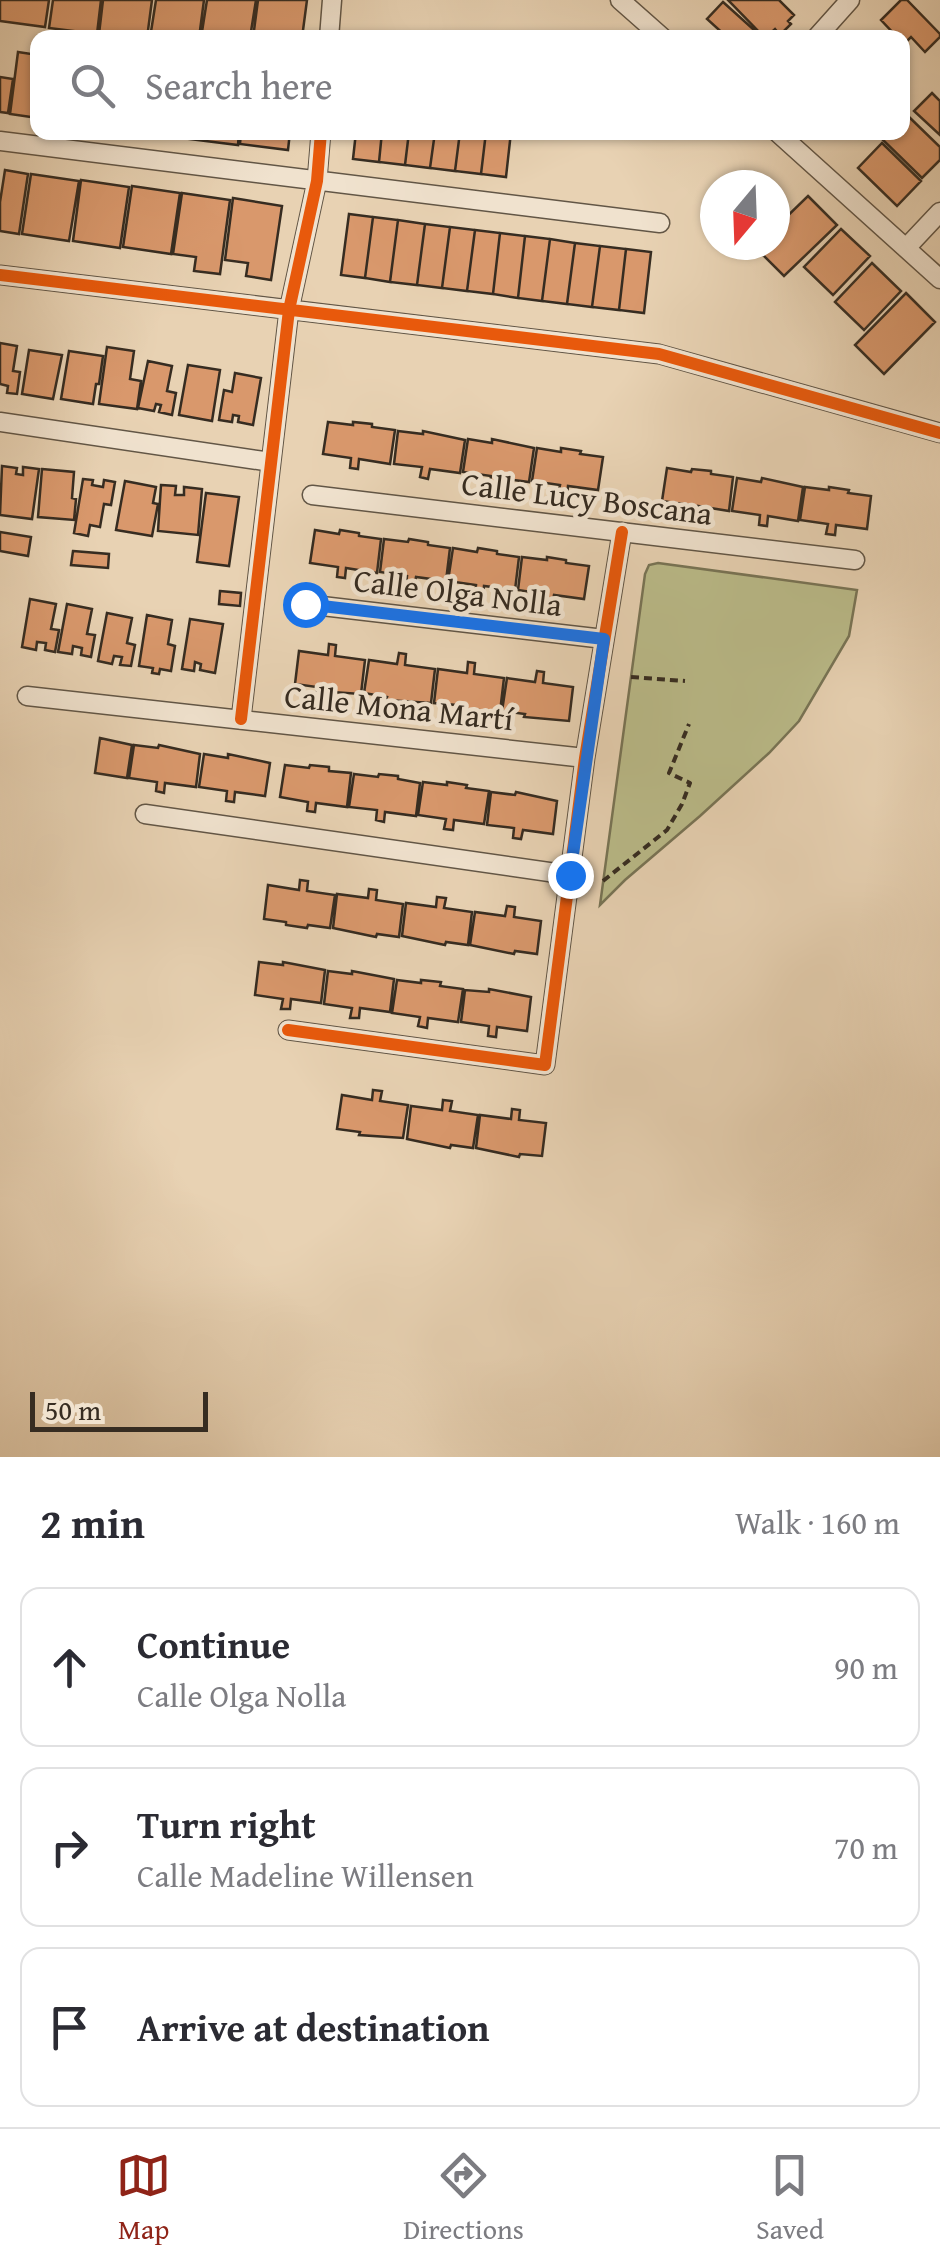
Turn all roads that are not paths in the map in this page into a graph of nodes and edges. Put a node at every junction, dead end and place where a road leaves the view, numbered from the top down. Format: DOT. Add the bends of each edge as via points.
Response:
graph roads {
  1 [pos="332,0"];
  2 [pos="620,0"];
  3 [pos="850,0"];
  4 [pos="330,30"];
  5 [pos="654,30"];
  6 [pos="823,30"];
  7 [pos="320,140"];
  8 [pos="786,140"];
  9 [pos="0,141"];
  10 [pos="317,180"];
  11 [pos="940,212"];
  12 [pos="660,223"];
  13 [pos="907,247"];
  14 [pos="0,276"];
  15 [pos="940,279"];
  16 [pos="289,310"];
  17 [pos="0,422"];
  18 [pos="940,433"];
  19 [pos="271,462"];
  20 [pos="312,495"];
  21 [pos="622,532"];
  22 [pos="855,560"];
  23 [pos="305,604"];
  24 [pos="604,639"];
  25 [pos="27,696"];
  26 [pos="241,720"];
  27 [pos="585,758"];
  28 [pos="145,814"];
  29 [pos="570,875"];
  30 [pos="288,1030"];
  1 -- 4 [label="street"];
  2 -- 5 [label="street"];
  3 -- 6 [label="street"];
  7 -- 10 [label="street"];
  8 -- 13 [label="street"];
  9 -- 10 [label="street"];
  10 -- 12 [label="street"];
  10 -- 16 [label="street"];
  11 -- 13 [label="street"];
  13 -- 15 [label="street"];
  14 -- 16 [label="street"];
  16 -- 18 [label="street" via="660,354"];
  16 -- 19 [label="street"];
  17 -- 19 [label="street"];
  19 -- 26 [label="street"];
  20 -- 21 [label="street, Calle Lucy Boscana"];
  21 -- 22 [label="street, Calle Lucy Boscana"];
  21 -- 24 [label="street"];
  23 -- 24 [label="street, Calle Olga Nolla"];
  24 -- 27 [label="street"];
  25 -- 26 [label="street, Calle Mona Martí"];
  26 -- 27 [label="street, Calle Mona Martí"];
  27 -- 29 [label="street"];
  28 -- 29 [label="street"];
  29 -- 30 [label="street" via="545,1065"];
}
